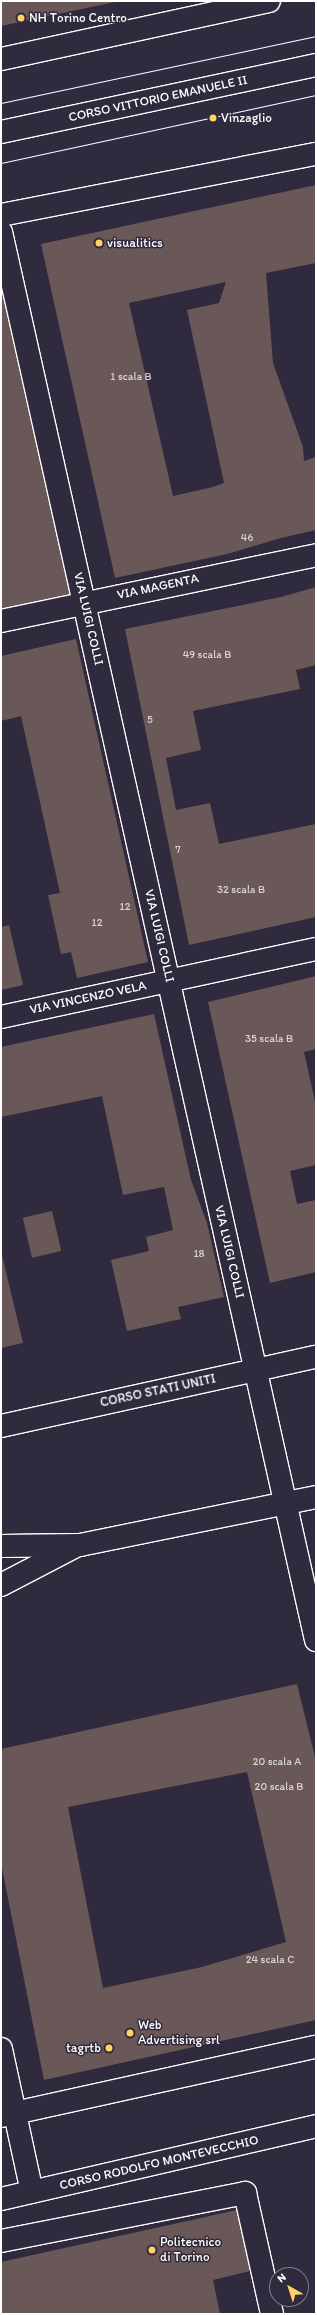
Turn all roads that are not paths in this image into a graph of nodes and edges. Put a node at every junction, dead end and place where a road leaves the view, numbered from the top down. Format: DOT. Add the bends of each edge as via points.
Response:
graph roads {
  1 [pos="269,1"];
  2 [pos="1,59"];
  3 [pos="316,65"];
  4 [pos="1,132"];
  5 [pos="316,154"];
  6 [pos="1,215"];
  7 [pos="1,232"];
  8 [pos="316,554"];
  9 [pos="84,603"];
  10 [pos="1,621"];
  11 [pos="316,949"];
  12 [pos="169,981"];
  13 [pos="1,1017"];
  14 [pos="316,1356"];
  15 [pos="256,1369"];
  16 [pos="1,1426"];
  17 [pos="316,1497"];
  18 [pos="286,1504"];
  19 [pos="80,1545"];
  20 [pos="1,1546"];
  21 [pos="1,1585"];
  22 [pos="316,1640"];
  23 [pos="316,2047"];
  24 [pos="1,2049"];
  25 [pos="8,2114"];
  26 [pos="316,2126"];
  27 [pos="32,2192"];
  28 [pos="1,2199"];
  29 [pos="1,2241"];
  30 [pos="272,2314"];
  1 -- 2 [label="street"];
  3 -- 4 [label="street, CORSO VITTORIO EMANUELE II"];
  5 -- 6 [label="street"];
  7 -- 9 [label="street, VIA LUIGI COLLI"];
  8 -- 9 [label="street, VIA MAGENTA"];
  9 -- 10 [label="street, VIA MAGENTA"];
  9 -- 12 [label="street, VIA LUIGI COLLI"];
  11 -- 12 [label="street, VIA VINCENZO VELA"];
  12 -- 13 [label="street, VIA VINCENZO VELA"];
  12 -- 15 [label="street, VIA LUIGI COLLI"];
  14 -- 15 [label="street, CORSO STATI UNITI"];
  15 -- 16 [label="street, CORSO STATI UNITI"];
  15 -- 18 [label="street, VIA LUIGI COLLI"];
  17 -- 18 [label="street"];
  18 -- 19 [label="street"];
  18 -- 22 [label="street, VIA LUIGI COLLI"];
  19 -- 20 [label="street"];
  19 -- 21 [label="street"];
  23 -- 25 [label="street"];
  24 -- 25 [label="street"];
  25 -- 27 [label="street"];
  26 -- 27 [label="street, CORSO RODOLFO MONTEVECCHIO"];
  27 -- 28 [label="street, CORSO RODOLFO MONTEVECCHIO"];
  29 -- 30 [label="street" via="245,2193"];
}
